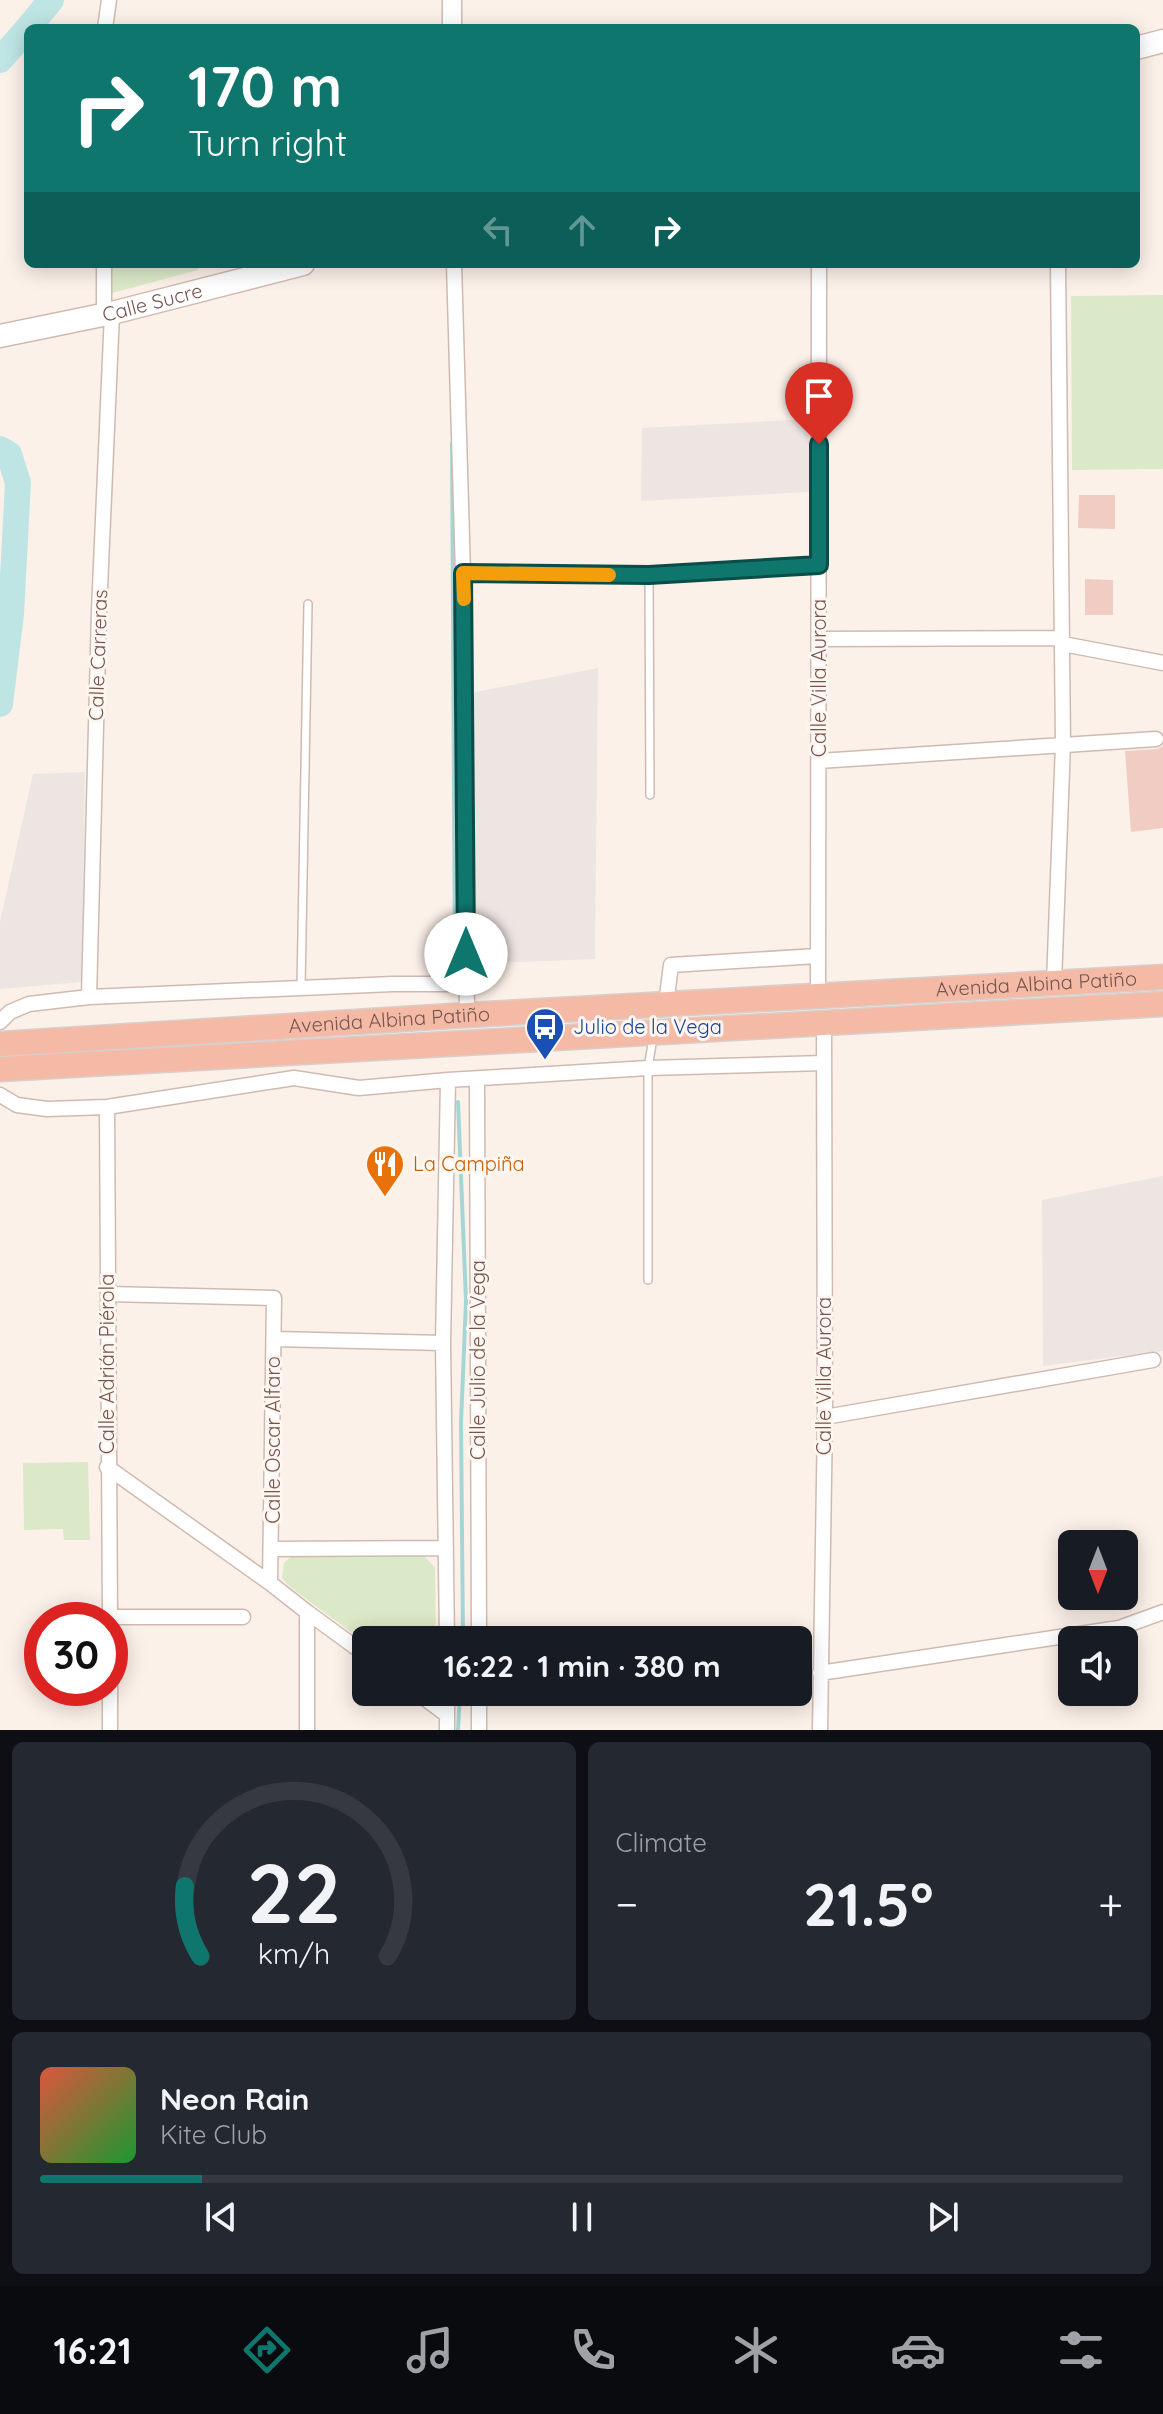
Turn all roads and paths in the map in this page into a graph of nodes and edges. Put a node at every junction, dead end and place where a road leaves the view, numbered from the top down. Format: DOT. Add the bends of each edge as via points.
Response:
graph roads {
  1 [pos="109,0"];
  2 [pos="452,0"];
  3 [pos="106,24"];
  4 [pos="452,24"];
  5 [pos="1163,41"];
  6 [pos="1140,47"];
  7 [pos="104,268"];
  8 [pos="287,268"];
  9 [pos="454,268"];
  10 [pos="819,268"];
  11 [pos="1058,268"];
  12 [pos="108,314"];
  13 [pos="0,336"];
  14 [pos="819,565"];
  15 [pos="463,573"];
  16 [pos="649,575"];
  17 [pos="308,604"];
  18 [pos="819,639"];
  19 [pos="1062,641"];
  20 [pos="1163,663"];
  21 [pos="1156,739"];
  22 [pos="1063,744"];
  23 [pos="819,761"];
  24 [pos="650,795"];
  25 [pos="817,956"];
  26 [pos="1163,977"];
  27 [pos="1054,983"];
  28 [pos="466,984"];
  29 [pos="301,988"];
  30 [pos="818,996"];
  31 [pos="89,997"];
  32 [pos="666,1004"];
  33 [pos="1163,1004"];
  34 [pos="467,1015"];
  35 [pos="0,1022"];
  36 [pos="824,1022"];
  37 [pos="654,1032"];
  38 [pos="0,1044"];
  39 [pos="824,1063"];
  40 [pos="648,1068"];
  41 [pos="0,1069"];
  42 [pos="477,1079"];
  43 [pos="448,1080"];
  44 [pos="0,1095"];
  45 [pos="107,1107"];
  46 [pos="648,1280"];
  47 [pos="108,1294"];
  48 [pos="274,1339"];
  49 [pos="443,1343"];
  50 [pos="1153,1360"];
  51 [pos="825,1417"];
  52 [pos="107,1467"];
  53 [pos="446,1548"];
  54 [pos="272,1549"];
  55 [pos="270,1583"];
  56 [pos="110,1602"];
  57 [pos="307,1612"];
  58 [pos="1163,1612"];
  59 [pos="243,1617"];
  60 [pos="128,1619"];
  61 [pos="447,1626"];
  62 [pos="479,1626"];
  63 [pos="352,1645"];
  64 [pos="820,1673"];
  65 [pos="110,1706"];
  66 [pos="430,1706"];
  67 [pos="479,1706"];
  68 [pos="447,1723"];
  69 [pos="110,1730"];
  70 [pos="307,1730"];
  71 [pos="479,1730"];
  72 [pos="820,1730"];
  1 -- 3 [label="street"];
  2 -- 4 [label="street"];
  5 -- 6 [label="main road"];
  7 -- 12 [label="street, Calle Carreras"];
  8 -- 12 [label="main road, Calle Sucre"];
  9 -- 15 [label="street"];
  10 -- 14 [label="street, Calle Villa Aurora"];
  11 -- 19 [label="street"];
  12 -- 13 [label="main road, Calle Sucre"];
  12 -- 31 [label="street, Calle Carreras"];
  14 -- 16 [label="street"];
  14 -- 18 [label="street, Calle Villa Aurora"];
  15 -- 16 [label="lane"];
  15 -- 28 [label="street"];
  16 -- 24 [label="lane"];
  17 -- 29 [label="lane"];
  18 -- 19 [label="street"];
  18 -- 23 [label="street, Calle Villa Aurora"];
  19 -- 20 [label="street"];
  19 -- 22 [label="street"];
  21 -- 22 [label="street"];
  22 -- 23 [label="street"];
  22 -- 27 [label="street"];
  23 -- 25 [label="street, Calle Villa Aurora"];
  25 -- 30 [label="street, Calle Villa Aurora"];
  25 -- 32 [label="street" via="671,965"];
  26 -- 27 [label="highway, Avenida Albina Patiño"];
  27 -- 30 [label="highway, Avenida Albina Patiño"];
  28 -- 29 [label="street"];
  28 -- 34 [label="street"];
  29 -- 31 [label="street"];
  30 -- 32 [label="highway, Avenida Albina Patiño"];
  31 -- 35 [label="street" via="29,1004"];
  32 -- 34 [label="highway, Avenida Albina Patiño"];
  33 -- 36 [label="highway, Avenida Albina Patiño"];
  34 -- 38 [label="highway, Avenida Albina Patiño"];
  36 -- 37 [label="highway, Avenida Albina Patiño"];
  36 -- 39 [label="street, Calle Villa Aurora"];
  37 -- 40 [label="lane"];
  37 -- 41 [label="highway, Avenida Albina Patiño"];
  39 -- 40 [label="street"];
  39 -- 51 [label="street, Calle Villa Aurora"];
  40 -- 42 [label="street"];
  40 -- 46 [label="lane"];
  42 -- 43 [label="street"];
  42 -- 62 [label="street, Calle Julio de la Vega"];
  43 -- 45 [label="street" via="359,1088 294,1078"];
  43 -- 49 [label="street, Calle Julio de la Vega"];
  44 -- 45 [label="street" via="17,1105 47,1109"];
  45 -- 47 [label="street, Calle Adrián Piérola"];
  47 -- 48 [label="street, Calle Oscar Alfaro" via="274,1298"];
  47 -- 52 [label="street, Calle Adrián Piérola"];
  48 -- 49 [label="street"];
  48 -- 54 [label="street, Calle Oscar Alfaro"];
  49 -- 53 [label="street, Calle Julio de la Vega"];
  50 -- 51 [label="street"];
  51 -- 64 [label="street, Calle Villa Aurora"];
  52 -- 55 [label="street"];
  52 -- 56 [label="street, Calle Adrián Piérola"];
  53 -- 54 [label="street"];
  53 -- 61 [label="street, Calle Julio de la Vega"];
  54 -- 55 [label="street, Calle Oscar Alfaro"];
  55 -- 57 [label="street"];
  57 -- 63 [label="street"];
  57 -- 70 [label="street"];
  58 -- 64 [label="street" via="1119,1628"];
  59 -- 60 [label="street"];
  64 -- 72 [label="street, Calle Villa Aurora"];
  65 -- 69 [label="street"];
  66 -- 68 [label="street"];
  67 -- 71 [label="street"];
}
